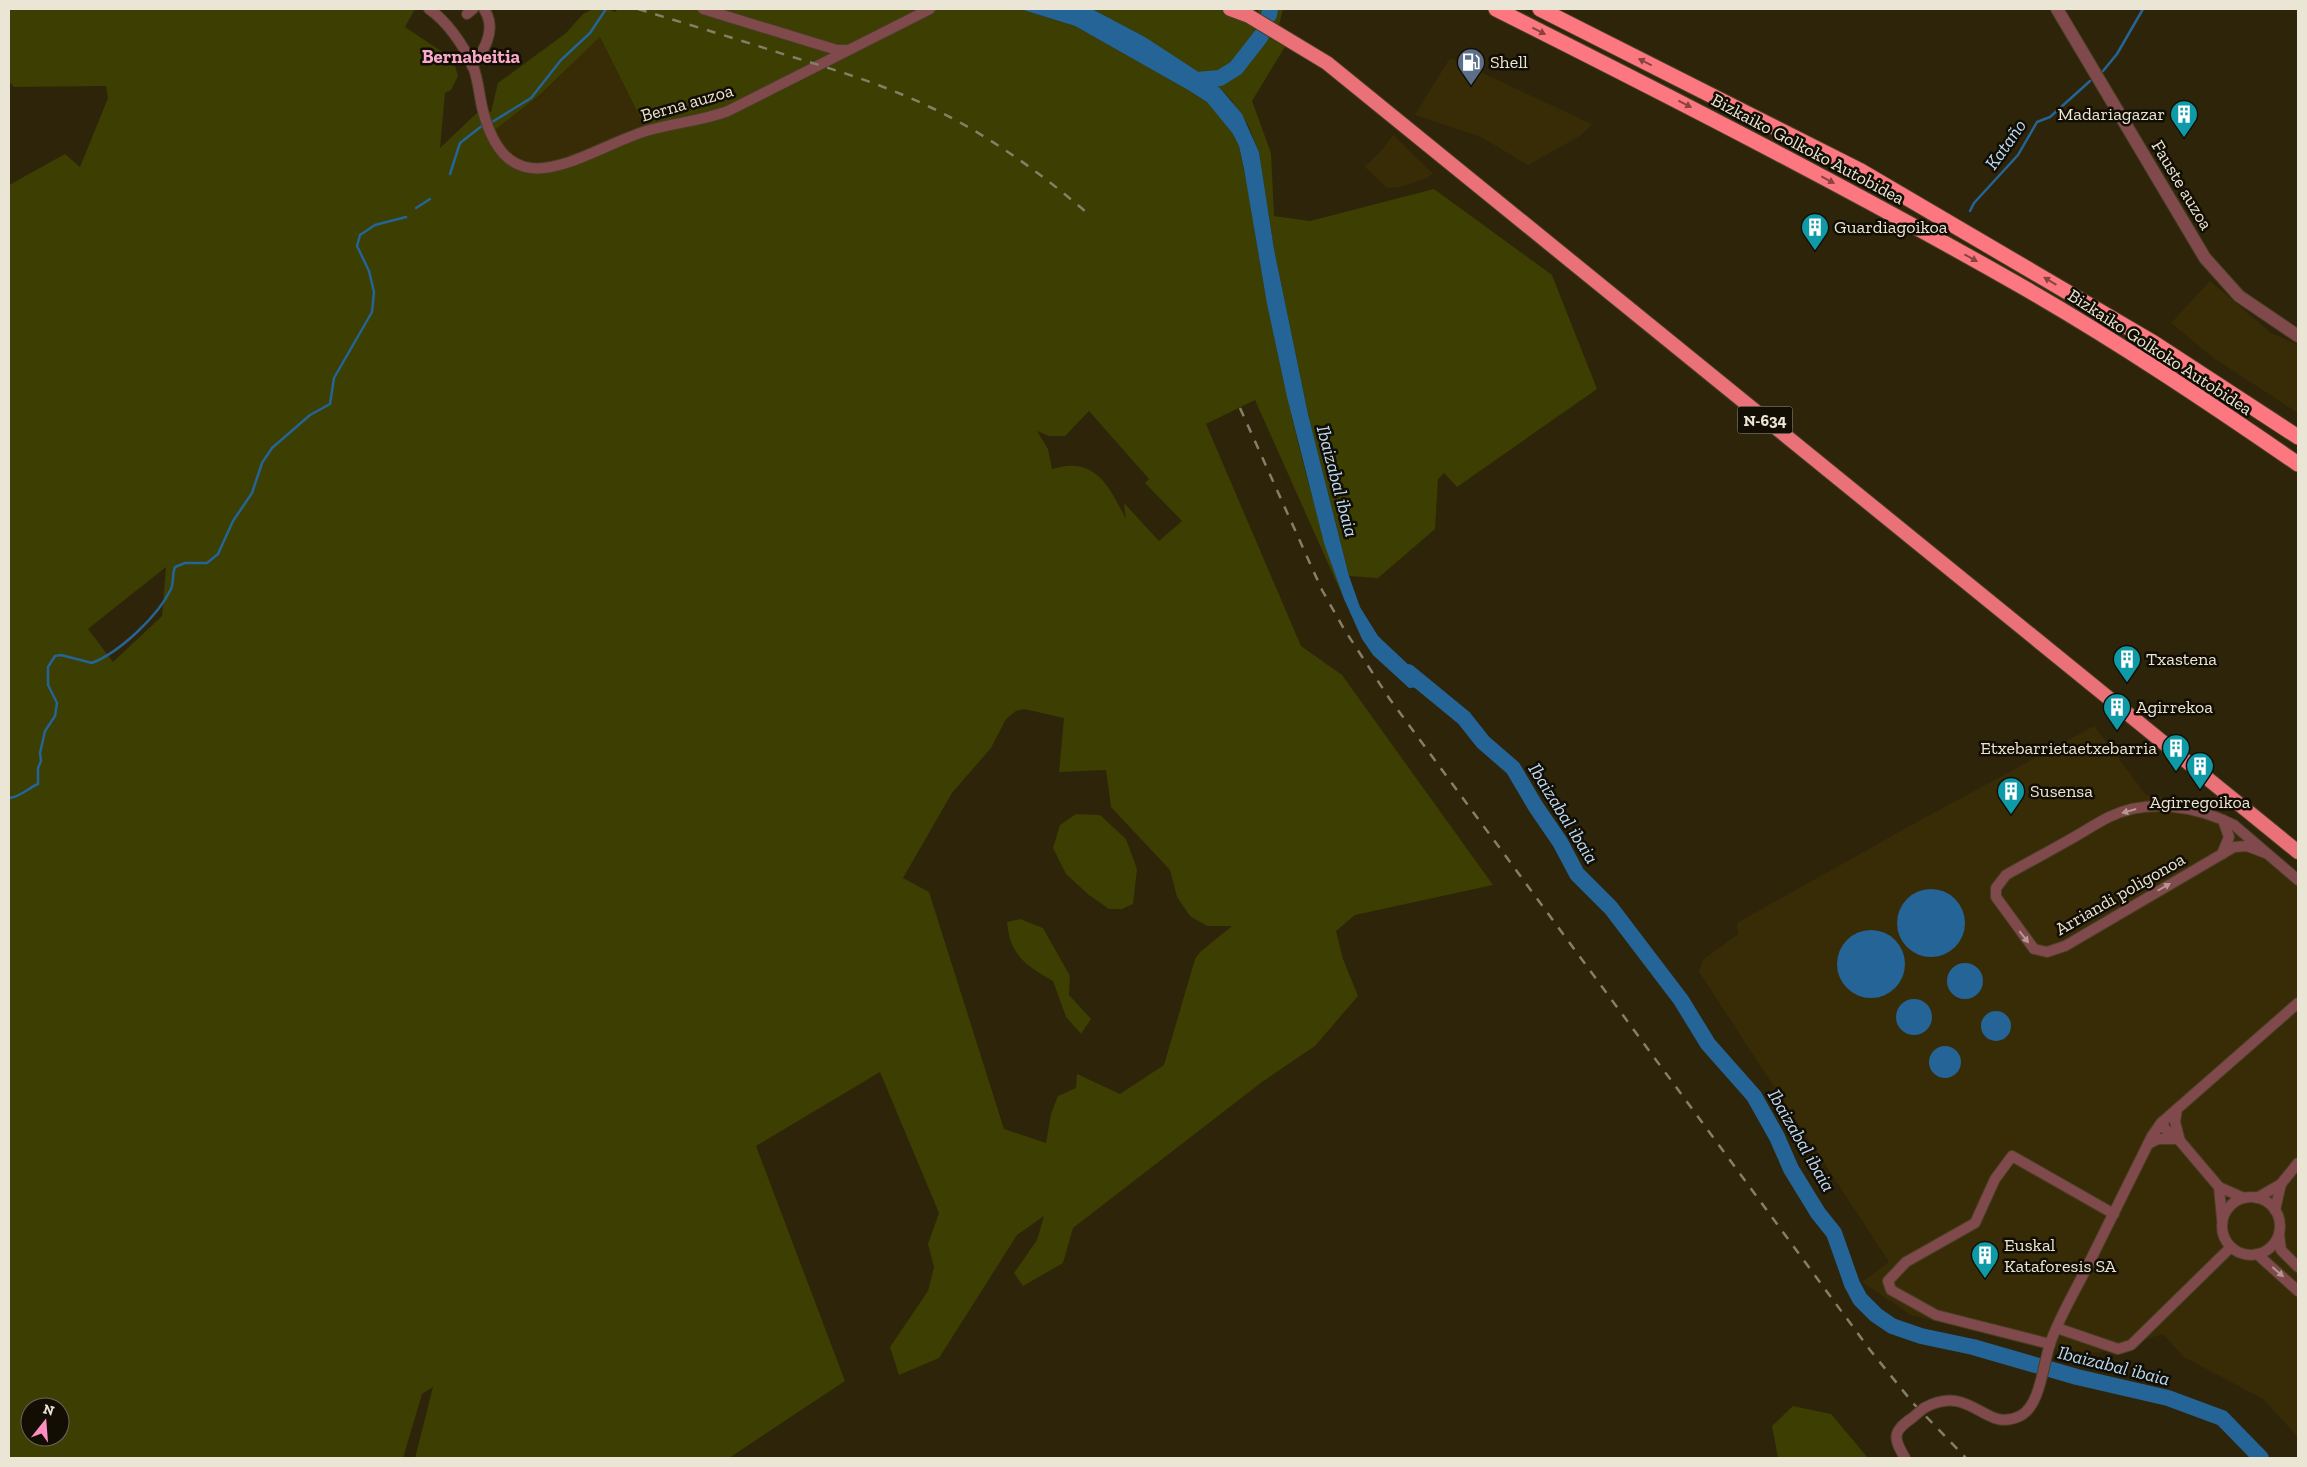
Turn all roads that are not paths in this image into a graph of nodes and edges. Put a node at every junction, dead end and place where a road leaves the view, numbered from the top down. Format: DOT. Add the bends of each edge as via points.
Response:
graph roads {
  1 [pos="429,9"];
  2 [pos="484,9"];
  3 [pos="703,9"];
  4 [pos="930,9"];
  5 [pos="1230,9"];
  6 [pos="1496,9"];
  7 [pos="1540,9"];
  8 [pos="2057,9"];
  9 [pos="1245,12"];
  10 [pos="852,48"];
  11 [pos="472,66"];
  12 [pos="2298,336"];
  13 [pos="2298,437"];
  14 [pos="2298,464"];
  15 [pos="2223,820"];
  16 [pos="2222,854"];
  17 [pos="2268,854"];
  18 [pos="2298,854"];
  19 [pos="2298,880"];
  20 [pos="2298,1003"];
  21 [pos="2177,1109"];
  22 [pos="2162,1122"];
  23 [pos="2178,1138"];
  24 [pos="2148,1144"];
  25 [pos="2298,1159"];
  26 [pos="2298,1163"];
  27 [pos="2298,1167"];
  28 [pos="2298,1174"];
  29 [pos="2284,1180"];
  30 [pos="2218,1188"];
  31 [pos="2244,1198"];
  32 [pos="2257,1198"];
  33 [pos="2275,1210"];
  34 [pos="2114,1214"];
  35 [pos="2222,1220"];
  36 [pos="2279,1234"];
  37 [pos="2231,1247"];
  38 [pos="2257,1254"];
  39 [pos="2298,1267"];
  40 [pos="2298,1291"];
  41 [pos="2057,1328"];
  42 [pos="2049,1349"];
  43 [pos="1906,1458"];
  1 -- 11 [label="street" via="450,30"];
  2 -- 11 [label="street" via="490,16 488,42"];
  3 -- 10 [label="street" via="836,50"];
  4 -- 10 [label="street, Berna auzoa"];
  5 -- 9 [label="highway, N-634"];
  6 -- 14 [label="highway, Bizkaiko Golkoko Autobidea, one-way" via="1766,146 2022,287 2200,398"];
  13 -- 7 [label="highway, Bizkaiko Golkoko Autobidea, one-way" via="2145,338 1861,171"];
  8 -- 12 [label="street, Fauste auzoa" via="2205,258 2239,296"];
  9 -- 18 [label="highway, N-634" via="1327,63"];
  10 -- 11 [label="street, Berna auzoa" via="728,111 648,131 544,170 515,163 501,152 482,108"];
  15 -- 16 [label="street" via="2229,837"];
  15 -- 16 [label="street, Arriandi poligonoa, one-way" via="2169,806 2146,807 2110,817 2006,875 1996,888 1996,897 2034,948 2046,952 2065,946"];
  15 -- 17 [label="street, Arriandi poligonoa" via="2234,825"];
  16 -- 17 [label="street, Arriandi poligonoa" via="2234,847 2247,846"];
  17 -- 19 [label="street, Arriandi poligonoa"];
  20 -- 21 [label="street"];
  21 -- 22 [label="street"];
  21 -- 23 [label="street"];
  22 -- 23 [label="street" via="2169,1125"];
  22 -- 24 [label="street"];
  23 -- 24 [label="street" via="2158,1139"];
  23 -- 30 [label="street"];
  24 -- 34 [label="street"];
  25 -- 29 [label="street"];
  26 -- 29 [label="street"];
  27 -- 29 [label="street"];
  28 -- 29 [label="street"];
  29 -- 32 [label="street"];
  29 -- 33 [label="street"];
  30 -- 31 [label="street"];
  30 -- 35 [label="street"];
  31 -- 32 [label="street"];
  31 -- 35 [label="street" via="2230,1206"];
  32 -- 33 [label="street"];
  33 -- 36 [label="street"];
  34 -- 41 [label="street"];
  34 -- 42 [label="street" via="2012,1156 1995,1179 1975,1222 1906,1262 1888,1281 1891,1290 1936,1315"];
  35 -- 37 [label="street" via="2222,1230"];
  36 -- 38 [label="street" via="2271,1247"];
  36 -- 39 [label="street" via="2281,1250"];
  37 -- 38 [label="street" via="2239,1252"];
  37 -- 41 [label="street" via="2131,1345 2118,1349"];
  38 -- 40 [label="street, one-way"];
  41 -- 42 [label="street"];
  42 -- 43 [label="street, bridge" via="2032,1404 2023,1415 2010,1420 1993,1418 1970,1404 1943,1400 1924,1408 1902,1424 1896,1442"];
}
